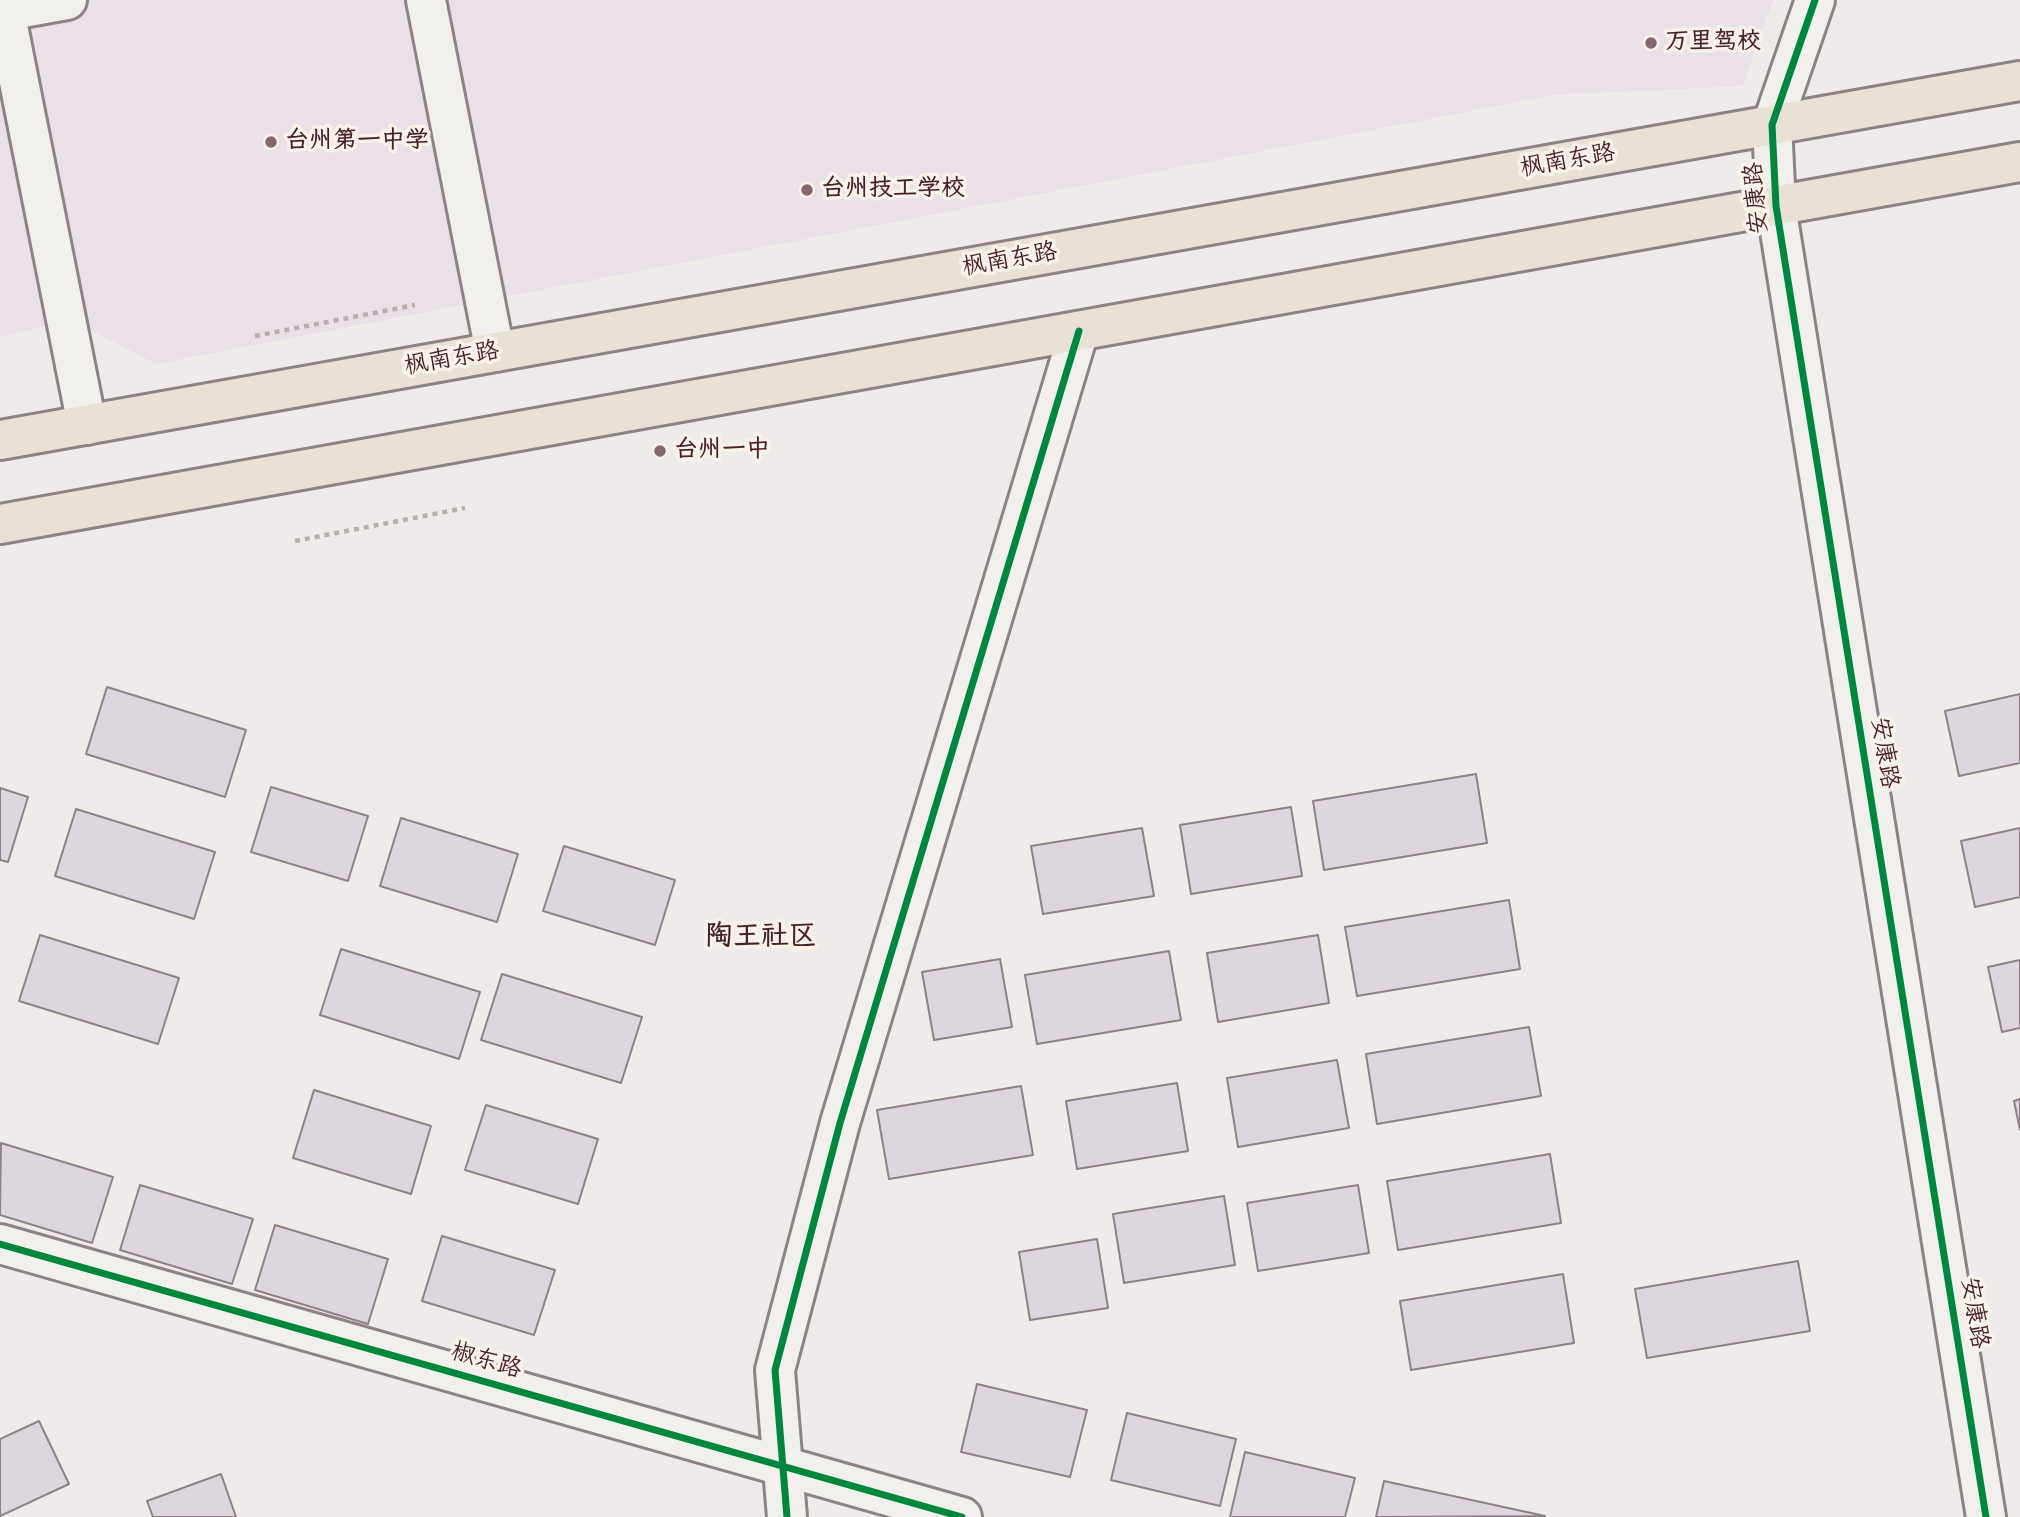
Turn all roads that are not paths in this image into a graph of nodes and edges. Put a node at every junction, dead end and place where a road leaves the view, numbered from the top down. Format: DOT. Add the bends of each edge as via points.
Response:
graph roads {
  1 [pos="67,0"];
  2 [pos="426,0"];
  3 [pos="1815,0"];
  4 [pos="3,11"];
  5 [pos="2020,81"];
  6 [pos="1772,125"];
  7 [pos="2020,162"];
  8 [pos="1776,206"];
  9 [pos="1079,331"];
  10 [pos="495,352"];
  11 [pos="86,425"];
  12 [pos="0,440"];
  13 [pos="0,524"];
  14 [pos="0,1244"];
  15 [pos="783,1466"];
  16 [pos="787,1517"];
  17 [pos="962,1517"];
  18 [pos="1986,1517"];
  1 -- 4 [label="street"];
  2 -- 10 [label="street"];
  3 -- 6 [label="street, 安康路"];
  4 -- 11 [label="street"];
  5 -- 6 [label="main road, 枫南东路"];
  6 -- 8 [label="street, 安康路"];
  6 -- 10 [label="main road, 枫南东路"];
  7 -- 8 [label="main road"];
  8 -- 9 [label="main road"];
  8 -- 18 [label="street, 安康路"];
  9 -- 13 [label="main road"];
  9 -- 15 [label="street" via="840,1123 775,1370"];
  10 -- 11 [label="main road, 枫南东路"];
  11 -- 12 [label="main road, 枫南东路"];
  14 -- 15 [label="street, 椒东路"];
  15 -- 16 [label="street"];
  15 -- 17 [label="street, 椒东路"];
}
